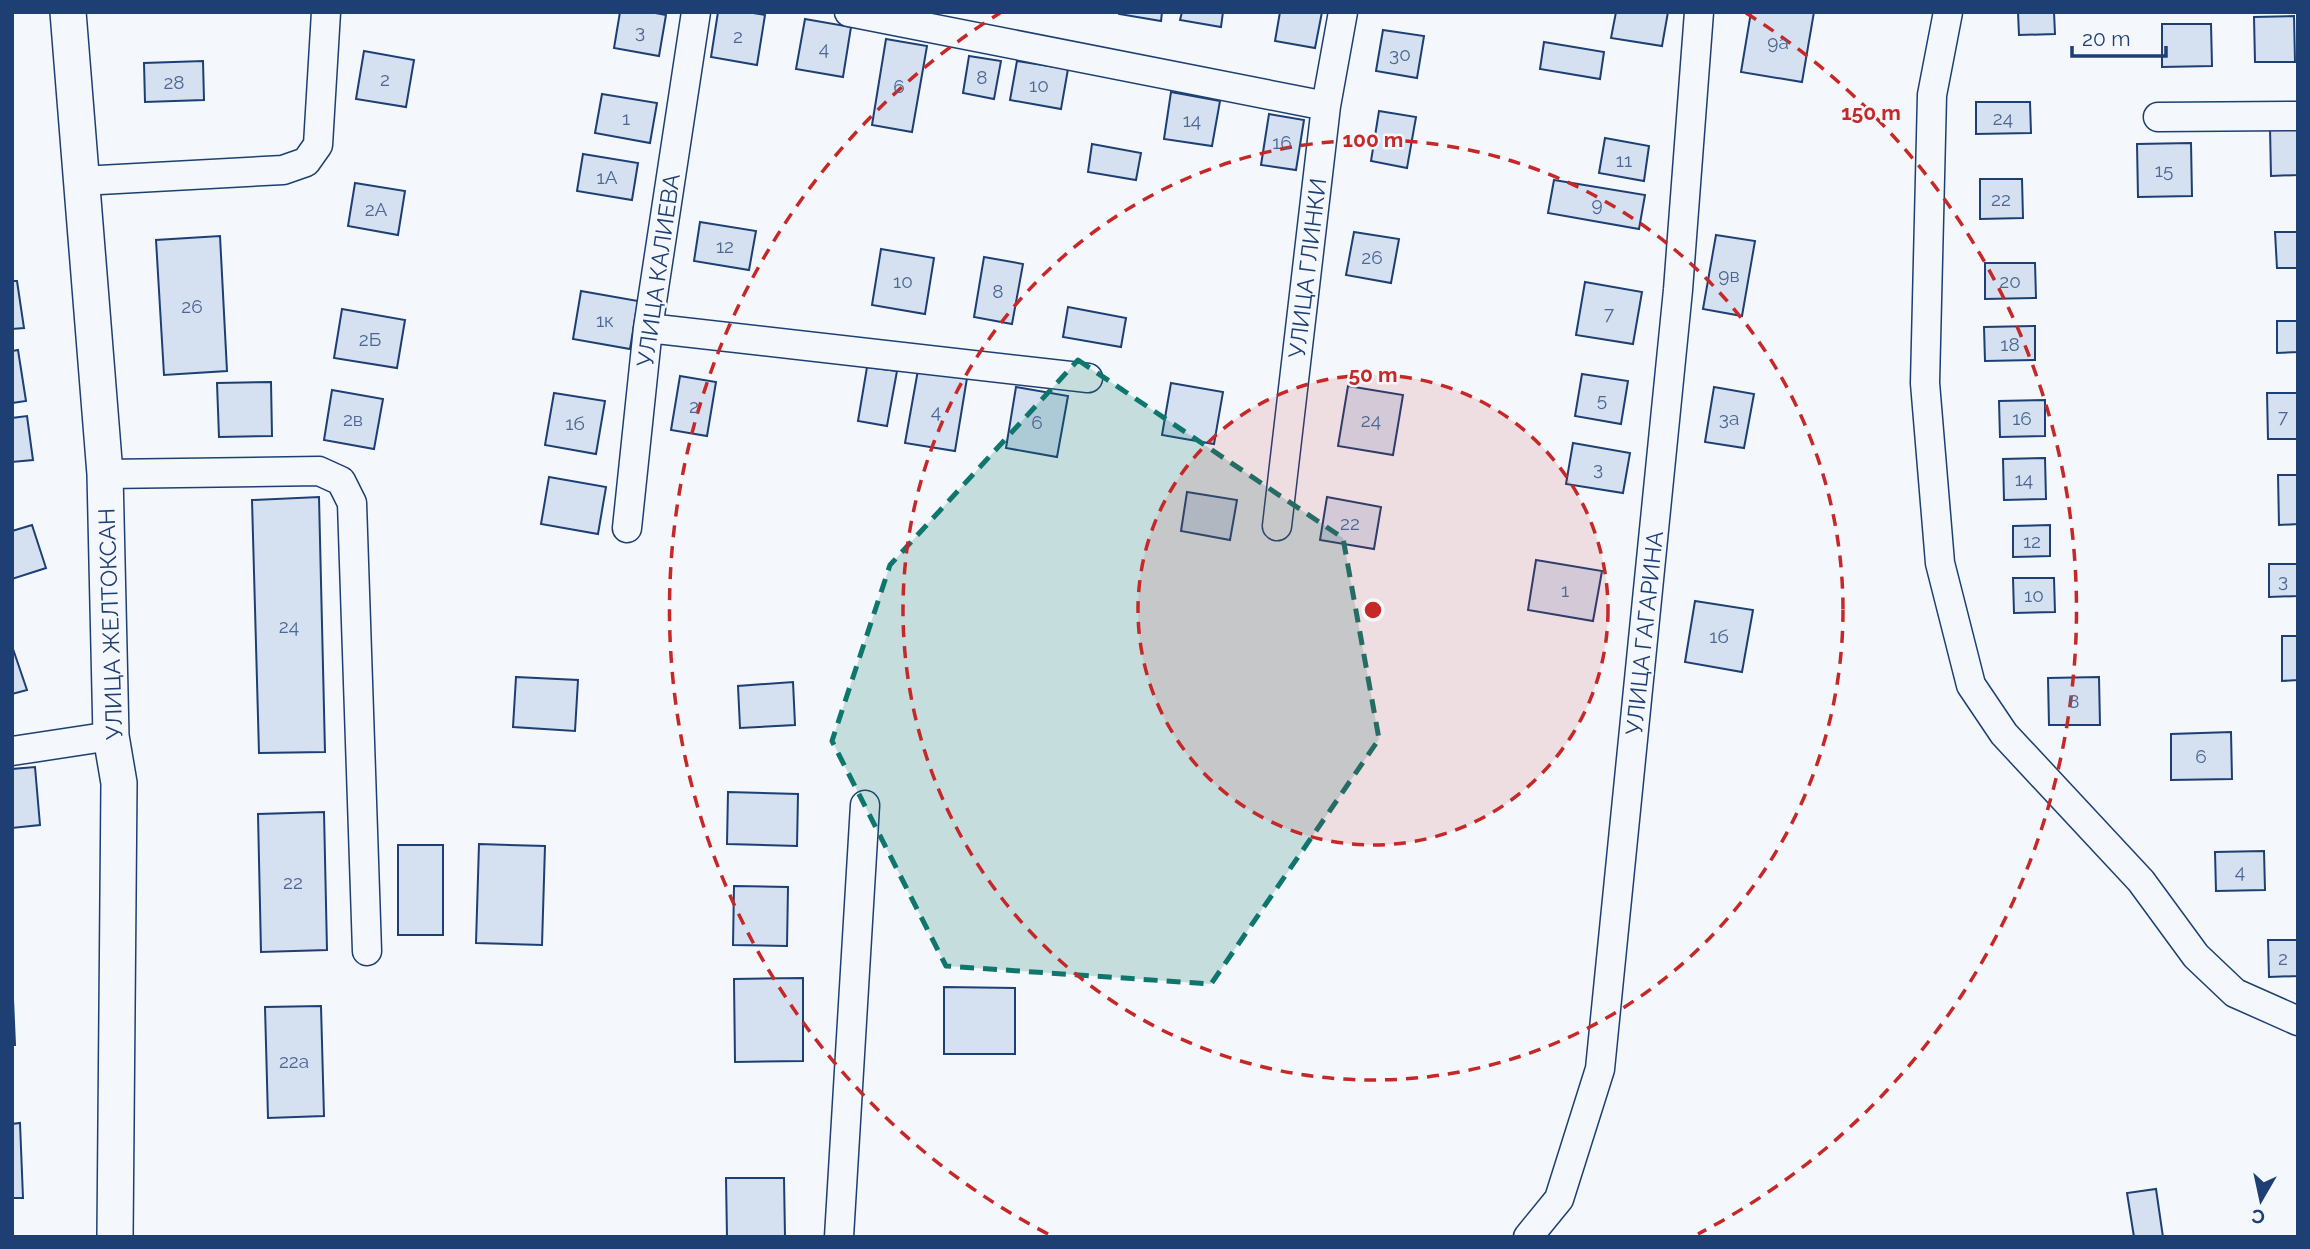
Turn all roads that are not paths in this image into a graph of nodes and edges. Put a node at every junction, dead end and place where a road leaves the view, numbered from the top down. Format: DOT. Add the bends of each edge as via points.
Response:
graph roads {
  1 [pos="68,12"];
  2 [pos="326,12"];
  3 [pos="696,12"];
  4 [pos="849,12"];
  5 [pos="1343,12"];
  6 [pos="1699,12"];
  7 [pos="1948,12"];
  8 [pos="1326,106"];
  9 [pos="2298,116"];
  10 [pos="2158,117"];
  11 [pos="80,181"];
  12 [pos="649,328"];
  13 [pos="1088,378"];
  14 [pos="105,474"];
  15 [pos="1277,526"];
  16 [pos="626,528"];
  17 [pos="111,736"];
  18 [pos="12,751"];
  19 [pos="865,805"];
  20 [pos="366,951"];
  21 [pos="2298,1021"];
  22 [pos="115,1237"];
  23 [pos="839,1237"];
  24 [pos="1528,1237"];
  1 -- 11 [label="street, УЛИЦА ЖЕЛТОКСАН"];
  2 -- 11 [label="street" via="318,145 306,162 283,170"];
  3 -- 12 [label="street, УЛИЦА КАЛИЕВА"];
  4 -- 8 [label="street"];
  5 -- 8 [label="street, УЛИЦА ГЛИНКИ"];
  6 -- 24 [label="street, УЛИЦА ГАГАРИНА" via="1678,290 1600,1069 1559,1199"];
  7 -- 21 [label="street" via="1932,94 1925,383 1940,564 1971,685 2004,734 2141,881 2196,956 2235,993"];
  8 -- 15 [label="street, УЛИЦА ГЛИНКИ"];
  9 -- 10 [label="street"];
  11 -- 14 [label="street, УЛИЦА ЖЕЛТОКСАН"];
  12 -- 13 [label="street"];
  12 -- 16 [label="street, УЛИЦА КАЛИЕВА"];
  14 -- 17 [label="street, УЛИЦА ЖЕЛТОКСАН"];
  14 -- 20 [label="street" via="319,471 341,481 352,503"];
  17 -- 18 [label="street"];
  17 -- 22 [label="street, УЛИЦА ЖЕЛТОКСАН" via="118,783"];
  19 -- 23 [label="street"];
}
